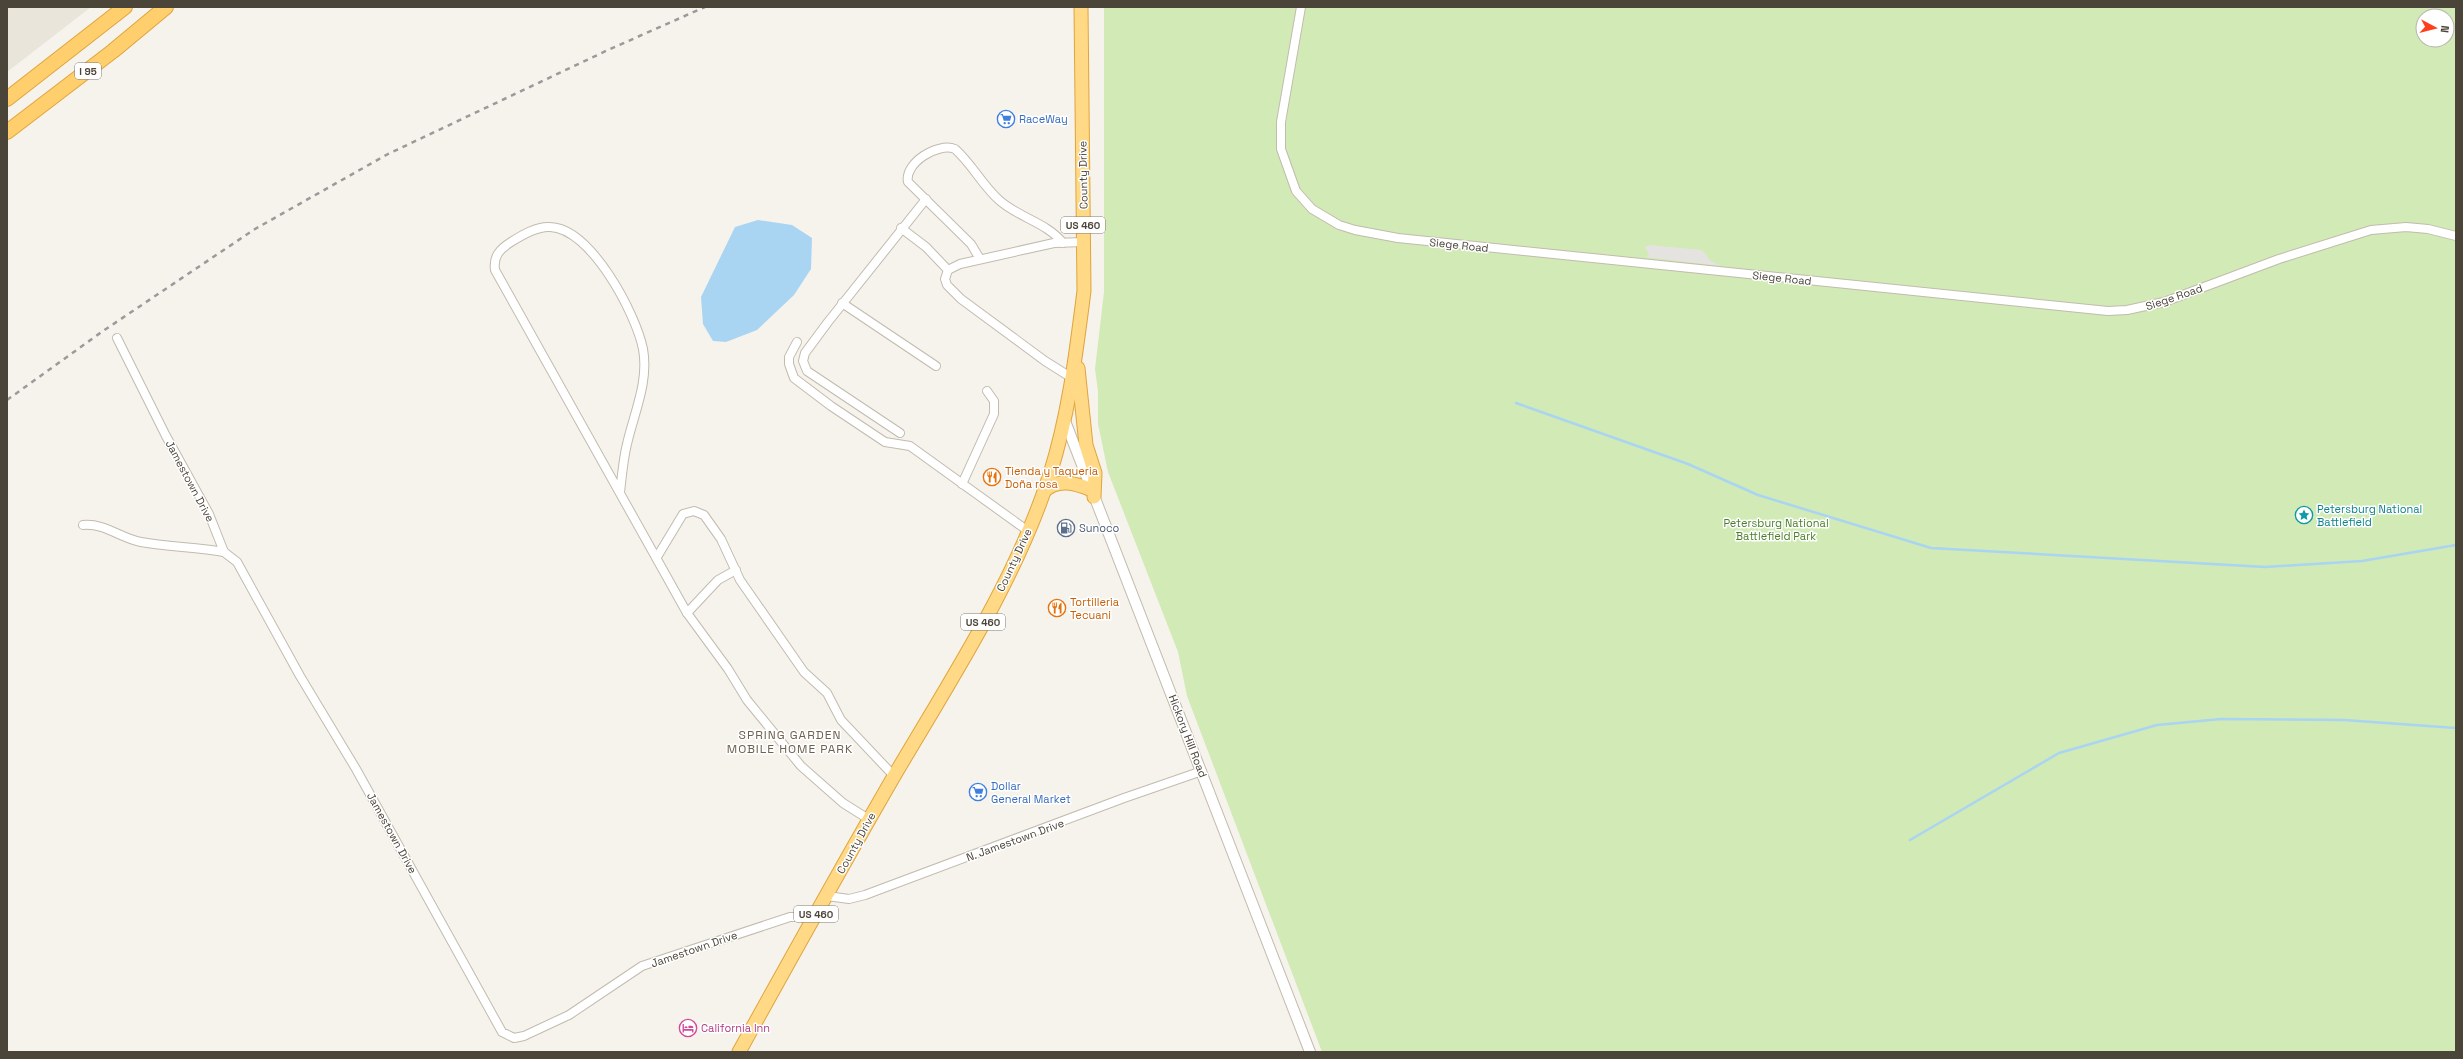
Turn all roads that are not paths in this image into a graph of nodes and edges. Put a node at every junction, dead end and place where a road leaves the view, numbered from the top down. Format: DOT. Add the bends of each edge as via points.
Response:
graph roads {
  1 [pos="125,7"];
  2 [pos="166,7"];
  3 [pos="1081,7"];
  4 [pos="1301,7"];
  5 [pos="7,99"];
  6 [pos="7,132"];
  7 [pos="926,199"];
  8 [pos="901,228"];
  9 [pos="2456,236"];
  10 [pos="1063,242"];
  11 [pos="1084,242"];
  12 [pos="980,258"];
  13 [pos="948,270"];
  14 [pos="842,303"];
  15 [pos="117,338"];
  16 [pos="797,342"];
  17 [pos="1076,350"];
  18 [pos="936,366"];
  19 [pos="1072,378"];
  20 [pos="987,391"];
  21 [pos="1065,420"];
  22 [pos="900,432"];
  23 [pos="962,484"];
  24 [pos="1044,491"];
  25 [pos="620,492"];
  26 [pos="1093,493"];
  27 [pos="83,525"];
  28 [pos="1028,531"];
  29 [pos="224,552"];
  30 [pos="657,557"];
  31 [pos="736,570"];
  32 [pos="687,613"];
  33 [pos="1202,771"];
  34 [pos="894,776"];
  35 [pos="870,820"];
  36 [pos="827,896"];
  37 [pos="812,921"];
  38 [pos="739,1052"];
  39 [pos="1310,1052"];
  1 -- 5 [label="highway, I 95"];
  2 -- 6 [label="highway, I 95"];
  3 -- 11 [label="highway, County Drive / US 460"];
  4 -- 9 [label="street, Siege Road" via="1281,122 1281,149 1291,182 1304,202 1321,216 1355,230 1398,238 1533,253 2108,311 2127,310 2164,302 2279,259 2370,230 2428,229"];
  7 -- 8 [label="street"];
  7 -- 10 [label="street" via="908,182 909,174 930,151 949,146 958,152 998,200 1014,212 1051,231"];
  7 -- 12 [label="street" via="971,244"];
  8 -- 13 [label="street" via="926,247"];
  8 -- 14 [label="street"];
  10 -- 11 [label="street"];
  10 -- 12 [label="street"];
  11 -- 17 [label="highway, County Drive / US 460" via="1084,284"];
  12 -- 13 [label="street"];
  13 -- 19 [label="street" via="945,279 947,285 961,299"];
  14 -- 18 [label="street"];
  14 -- 22 [label="street" via="805,353 804,366 838,392"];
  15 -- 29 [label="street, Jamestown Drive" via="209,514"];
  16 -- 23 [label="street" via="789,357 790,372 794,378 885,442 910,446"];
  17 -- 19 [label="highway, County Drive / US 460"];
  17 -- 26 [label="highway" via="1086,445 1095,473"];
  19 -- 21 [label="highway, County Drive / US 460"];
  20 -- 23 [label="street" via="994,401 994,414"];
  21 -- 24 [label="highway, County Drive / US 460"];
  21 -- 26 [label="street, Hickory Hill Road"];
  23 -- 28 [label="street"];
  24 -- 26 [label="highway" via="1049,486 1064,482"];
  24 -- 28 [label="highway, County Drive / US 460"];
  25 -- 25 [label="street" via="495,270 495,257 502,247 542,227 559,228 590,249 635,321 640,336 644,376 627,444"];
  25 -- 30 [label="street"];
  26 -- 33 [label="street, Hickory Hill Road"];
  27 -- 29 [label="street" via="101,526 118,535 141,542"];
  28 -- 34 [label="highway, County Drive / US 460" via="990,610"];
  29 -- 37 [label="street, Jamestown Drive" via="237,562 300,676 356,769 497,1026 508,1036 524,1036 569,1015 642,966 790,917 802,916"];
  30 -- 31 [label="street" via="683,514 694,511 704,515 712,525"];
  30 -- 32 [label="street"];
  31 -- 32 [label="street" via="718,580"];
  31 -- 34 [label="street" via="804,672 828,693 841,720"];
  32 -- 35 [label="street" via="728,668 747,700 801,766 843,803"];
  33 -- 36 [label="street, N. Jamestown Drive" via="866,894 849,899"];
  33 -- 39 [label="street, Hickory Hill Road"];
  34 -- 35 [label="highway, County Drive / US 460"];
  35 -- 36 [label="highway, County Drive / US 460"];
  36 -- 37 [label="highway, County Drive / US 460"];
  37 -- 38 [label="highway, County Drive / US 460"];
}
